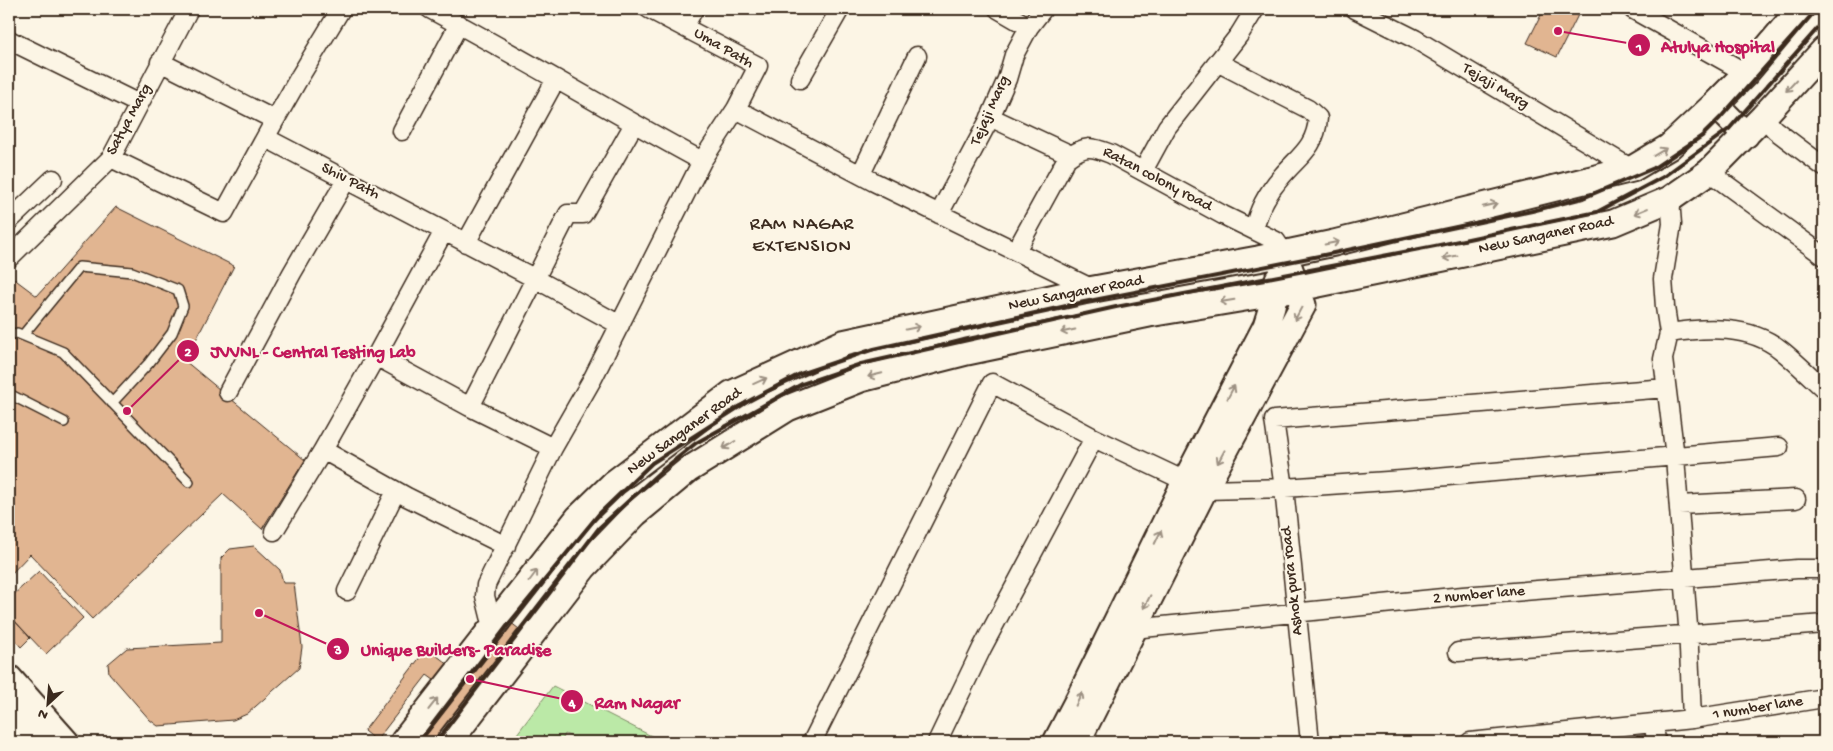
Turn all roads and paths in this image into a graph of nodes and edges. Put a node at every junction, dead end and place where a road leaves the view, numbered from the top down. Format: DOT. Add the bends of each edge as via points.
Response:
graph roads {
  1 [pos="188,9"];
  2 [pos="341,9"];
  3 [pos="430,9"];
  4 [pos="649,9"];
  5 [pos="694,9"];
  6 [pos="840,9"];
  7 [pos="998,9"];
  8 [pos="1043,9"];
  9 [pos="1255,9"];
  10 [pos="1355,9"];
  11 [pos="1632,9"];
  12 [pos="1800,9"];
  13 [pos="459,24"];
  14 [pos="1029,26"];
  15 [pos="684,27"];
  16 [pos="9,40"];
  17 [pos="1824,50"];
  18 [pos="917,56"];
  19 [pos="160,62"];
  20 [pos="1217,62"];
  21 [pos="1746,73"];
  22 [pos="556,79"];
  23 [pos="800,79"];
  24 [pos="139,104"];
  25 [pos="1714,104"];
  26 [pos="736,109"];
  27 [pos="990,117"];
  28 [pos="275,120"];
  29 [pos="634,124"];
  30 [pos="1754,126"];
  31 [pos="402,131"];
  32 [pos="266,138"];
  33 [pos="1071,155"];
  34 [pos="111,158"];
  35 [pos="702,161"];
  36 [pos="1824,167"];
  37 [pos="1632,169"];
  38 [pos="1142,171"];
  39 [pos="1708,172"];
  40 [pos="861,174"];
  41 [pos="53,179"];
  42 [pos="346,180"];
  43 [pos="1670,199"];
  44 [pos="939,214"];
  45 [pos="9,221"];
  46 [pos="1254,230"];
  47 [pos="444,231"];
  48 [pos="466,243"];
  49 [pos="1016,251"];
  50 [pos="1284,253"];
  51 [pos="1824,256"];
  52 [pos="9,258"];
  53 [pos="534,278"];
  54 [pos="1093,289"];
  55 [pos="1286,291"];
  56 [pos="620,325"];
  57 [pos="1669,333"];
  58 [pos="9,335"];
  59 [pos="23,335"];
  60 [pos="376,356"];
  61 [pos="1666,388"];
  62 [pos="1824,389"];
  63 [pos="228,392"];
  64 [pos="9,394"];
  65 [pos="112,403"];
  66 [pos="470,407"];
  67 [pos="64,422"];
  68 [pos="1094,438"];
  69 [pos="1779,446"];
  70 [pos="553,448"];
  71 [pos="323,450"];
  72 [pos="1675,456"];
  73 [pos="189,482"];
  74 [pos="1194,486"];
  75 [pos="1284,488"];
  76 [pos="396,491"];
  77 [pos="1796,499"];
  78 [pos="1679,506"];
  79 [pos="274,532"];
  80 [pos="506,546"];
  81 [pos="1824,569"];
  82 [pos="1684,579"];
  83 [pos="347,591"];
  84 [pos="1297,613"];
  85 [pos="1824,624"];
  86 [pos="493,628"];
  87 [pos="1133,629"];
  88 [pos="1688,635"];
  89 [pos="1458,652"];
  90 [pos="9,678"];
  91 [pos="1824,698"];
  92 [pos="9,705"];
  93 [pos="1692,720"];
  94 [pos="1654,723"];
  95 [pos="9,736"];
  96 [pos="13,742"];
  97 [pos="42,742"];
  98 [pos="66,742"];
  99 [pos="403,742"];
  100 [pos="449,742"];
  101 [pos="812,742"];
  102 [pos="937,742"];
  103 [pos="1056,742"];
  104 [pos="1077,742"];
  105 [pos="1310,742"];
  106 [pos="1470,742"];
  107 [pos="1656,742"];
  1 -- 19 [label="street, Satya Marg"];
  2 -- 28 [label="street"];
  3 -- 13 [label="street"];
  4 -- 15 [label="street, Uma Path"];
  5 -- 15 [label="street"];
  6 -- 23 [label="street"];
  7 -- 14 [label="street"];
  8 -- 14 [label="street, Tejaji Marg"];
  9 -- 20 [label="street"];
  10 -- 37 [label="street, Tejaji Marg" via="1415,39"];
  11 -- 21 [label="street"];
  12 -- 21 [label="main road, New Sanganer Road"];
  13 -- 22 [label="street"];
  13 -- 31 [label="street"];
  14 -- 27 [label="street, Tejaji Marg"];
  15 -- 26 [label="street, Uma Path" via="758,66"];
  16 -- 24 [label="street"];
  17 -- 30 [label="main road, New Sanganer Road, one-way"];
  18 -- 40 [label="street"];
  19 -- 24 [label="street, Satya Marg"];
  19 -- 28 [label="street"];
  20 -- 38 [label="street" via="1167,126"];
  20 -- 46 [label="street" via="1308,109 1318,118 1317,131 1307,151 1269,193 1257,214"];
  21 -- 25 [label="main road, New Sanganer Road"];
  22 -- 29 [label="street"];
  22 -- 48 [label="street"];
  24 -- 34 [label="street, Satya Marg"];
  25 -- 30 [label="main road"];
  37 -- 25 [label="main road, New Sanganer Road, one-way" via="1669,147"];
  26 -- 35 [label="street"];
  26 -- 40 [label="street"];
  27 -- 33 [label="street"];
  27 -- 44 [label="street, Tejaji Marg"];
  28 -- 32 [label="street"];
  29 -- 35 [label="street"];
  29 -- 53 [label="street" via="583,214 568,214"];
  30 -- 36 [label="street" via="1775,130"];
  30 -- 39 [label="main road, New Sanganer Road"];
  32 -- 34 [label="street" via="224,213"];
  32 -- 42 [label="street, Shiv Path"];
  33 -- 38 [label="street, Ratan colony road" via="1079,149 1095,148"];
  33 -- 49 [label="street" via="1066,158"];
  34 -- 52 [label="street, Satya Marg"];
  35 -- 56 [label="street"];
  50 -- 37 [label="main road, New Sanganer Road, one-way"];
  38 -- 46 [label="street, Ratan colony road"];
  39 -- 43 [label="main road, New Sanganer Road"];
  39 -- 51 [label="street"];
  40 -- 44 [label="street"];
  41 -- 45 [label="street"];
  42 -- 47 [label="street, Shiv Path"];
  42 -- 63 [label="street"];
  43 -- 55 [label="main road, New Sanganer Road, one-way" via="1613,223"];
  43 -- 57 [label="street" via="1672,224 1663,279"];
  44 -- 49 [label="street"];
  46 -- 50 [label="street, Ratan colony road" via="1276,241"];
  47 -- 48 [label="street, Shiv Path"];
  47 -- 60 [label="street"];
  48 -- 53 [label="street, Shiv Path"];
  49 -- 54 [label="street"];
  50 -- 54 [label="main road, New Sanganer Road"];
  50 -- 55 [label="main road"];
  53 -- 56 [label="street, Shiv Path"];
  53 -- 66 [label="street"];
  86 -- 54 [label="main road, New Sanganer Road, one-way" via="578,518 614,483 731,394 843,343"];
  55 -- 74 [label="main road" via="1266,326"];
  55 -- 100 [label="main road, New Sanganer Road, one-way" via="1149,314 967,352 861,379 788,408 688,470 635,514 584,567"];
  56 -- 70 [label="street"];
  57 -- 61 [label="street" via="1663,359"];
  57 -- 62 [label="street" via="1694,329 1736,330 1759,337 1780,349"];
  58 -- 59 [label="lane"];
  59 -- 65 [label="lane" via="63,352"];
  59 -- 65 [label="lane" via="79,268 132,272 178,290 183,306 172,332"];
  60 -- 66 [label="street"];
  60 -- 71 [label="street"];
  61 -- 72 [label="street"];
  61 -- 75 [label="street, Ashok pura road" via="1274,420"];
  64 -- 67 [label="lane"];
  65 -- 73 [label="lane"];
  66 -- 70 [label="street"];
  68 -- 74 [label="street"];
  68 -- 101 [label="street" via="992,383"];
  68 -- 102 [label="street" via="982,648"];
  69 -- 72 [label="street"];
  70 -- 80 [label="street"];
  71 -- 76 [label="street"];
  71 -- 79 [label="street"];
  72 -- 75 [label="street"];
  72 -- 78 [label="street"];
  74 -- 75 [label="street"];
  74 -- 87 [label="main road, one-way"];
  103 -- 74 [label="main road, one-way"];
  75 -- 84 [label="street, Ashok pura road"];
  76 -- 80 [label="street"];
  76 -- 83 [label="street"];
  77 -- 78 [label="street"];
  78 -- 82 [label="street"];
  80 -- 86 [label="street" via="485,590"];
  81 -- 82 [label="street, 2 number lane"];
  82 -- 84 [label="street, 2 number lane"];
  82 -- 88 [label="street"];
  84 -- 87 [label="street, 2 number lane"];
  84 -- 105 [label="street, Ashok pura road"];
  85 -- 88 [label="street"];
  99 -- 86 [label="main road, New Sanganer Road, one-way"];
  87 -- 104 [label="main road"];
  88 -- 89 [label="street"];
  88 -- 93 [label="street"];
  90 -- 98 [label="main road"];
  91 -- 93 [label="street, 1 number lane"];
  92 -- 97 [label="main road"];
  93 -- 94 [label="street, 1 number lane"];
  94 -- 106 [label="street"];
  94 -- 107 [label="street"];
  95 -- 96 [label="main road"];
}
